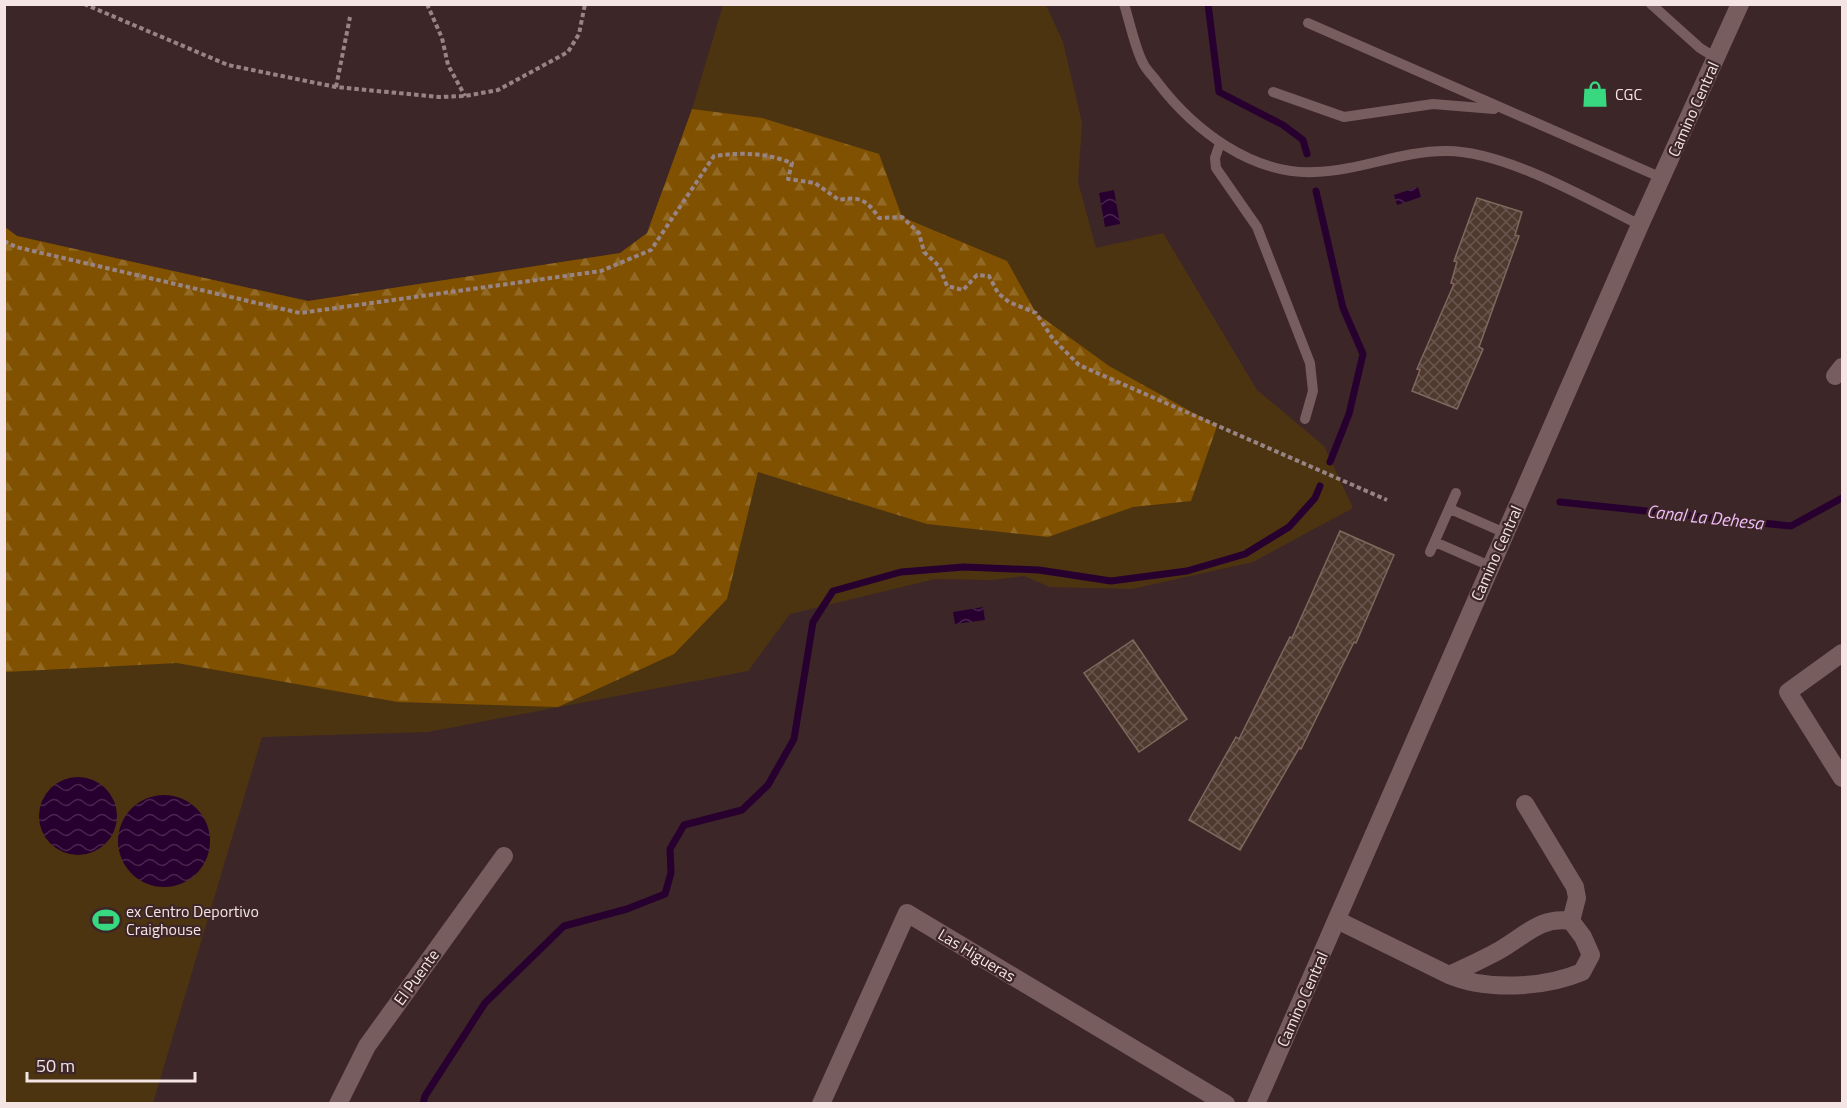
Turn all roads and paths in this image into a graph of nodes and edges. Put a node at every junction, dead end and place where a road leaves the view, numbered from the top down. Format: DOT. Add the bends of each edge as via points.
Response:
graph roads {
  1 [pos="84,4"];
  2 [pos="427,4"];
  3 [pos="585,4"];
  4 [pos="1124,4"];
  5 [pos="1651,4"];
  6 [pos="1740,4"];
  7 [pos="350,17"];
  8 [pos="1308,24"];
  9 [pos="1716,58"];
  10 [pos="336,87"];
  11 [pos="1273,92"];
  12 [pos="465,96"];
  13 [pos="1503,110"];
  14 [pos="1220,143"];
  15 [pos="1662,178"];
  16 [pos="1640,225"];
  17 [pos="4,241"];
  18 [pos="1305,419"];
  19 [pos="1456,493"];
  20 [pos="1387,500"];
  21 [pos="1450,509"];
  22 [pos="1505,533"];
  23 [pos="1491,566"];
  24 [pos="1842,653"];
  25 [pos="1842,778"];
  26 [pos="1525,804"];
  27 [pos="504,856"];
  28 [pos="1337,920"];
  29 [pos="1571,921"];
  30 [pos="1449,975"];
  31 [pos="338,1104"];
  32 [pos="821,1104"];
  33 [pos="1226,1104"];
  34 [pos="1256,1104"];
  1 -- 10 [label="path" via="228,65"];
  2 -- 12 [label="path" via="442,38 448,65"];
  3 -- 12 [label="path" via="579,34 568,52 498,90"];
  4 -- 14 [label="lane" via="1142,62 1186,116"];
  5 -- 9 [label="lane"];
  6 -- 9 [label="street, Camino Central"];
  7 -- 10 [label="path"];
  8 -- 13 [label="lane"];
  9 -- 15 [label="street, Camino Central"];
  10 -- 12 [label="path"];
  11 -- 13 [label="lane" via="1344,117 1433,104"];
  13 -- 15 [label="lane"];
  14 -- 16 [label="lane" via="1261,163 1313,173 1445,151 1479,155 1566,188"];
  14 -- 18 [label="lane" via="1216,168 1257,227 1310,363 1313,391"];
  15 -- 16 [label="street, Camino Central"];
  16 -- 22 [label="street, Camino Central"];
  17 -- 20 [label="path" via="300,313 601,271 651,250 714,156 744,152 772,155 792,163 788,179 815,183 839,200 856,197 871,206 879,218 902,217 919,233 924,252 939,266 947,286 963,290 977,275 989,276 1004,297 1036,313 1053,339 1079,365"];
  19 -- 21 [label="lane"];
  21 -- 22 [label="lane"];
  21 -- 23 [label="lane" via="1433,547"];
  22 -- 23 [label="street, Camino Central"];
  23 -- 28 [label="street, Camino Central"];
  24 -- 25 [label="street" via="1788,692"];
  26 -- 29 [label="street" via="1575,887 1577,898"];
  27 -- 31 [label="street, El Puente" via="372,1038"];
  28 -- 30 [label="street"];
  28 -- 34 [label="street, Camino Central"];
  29 -- 30 [label="street" via="1557,919 1536,925 1501,950"];
  29 -- 30 [label="street" via="1591,955 1582,972 1564,980 1527,986 1467,982"];
  32 -- 33 [label="street, Las Higueras" via="907,913"];
}
